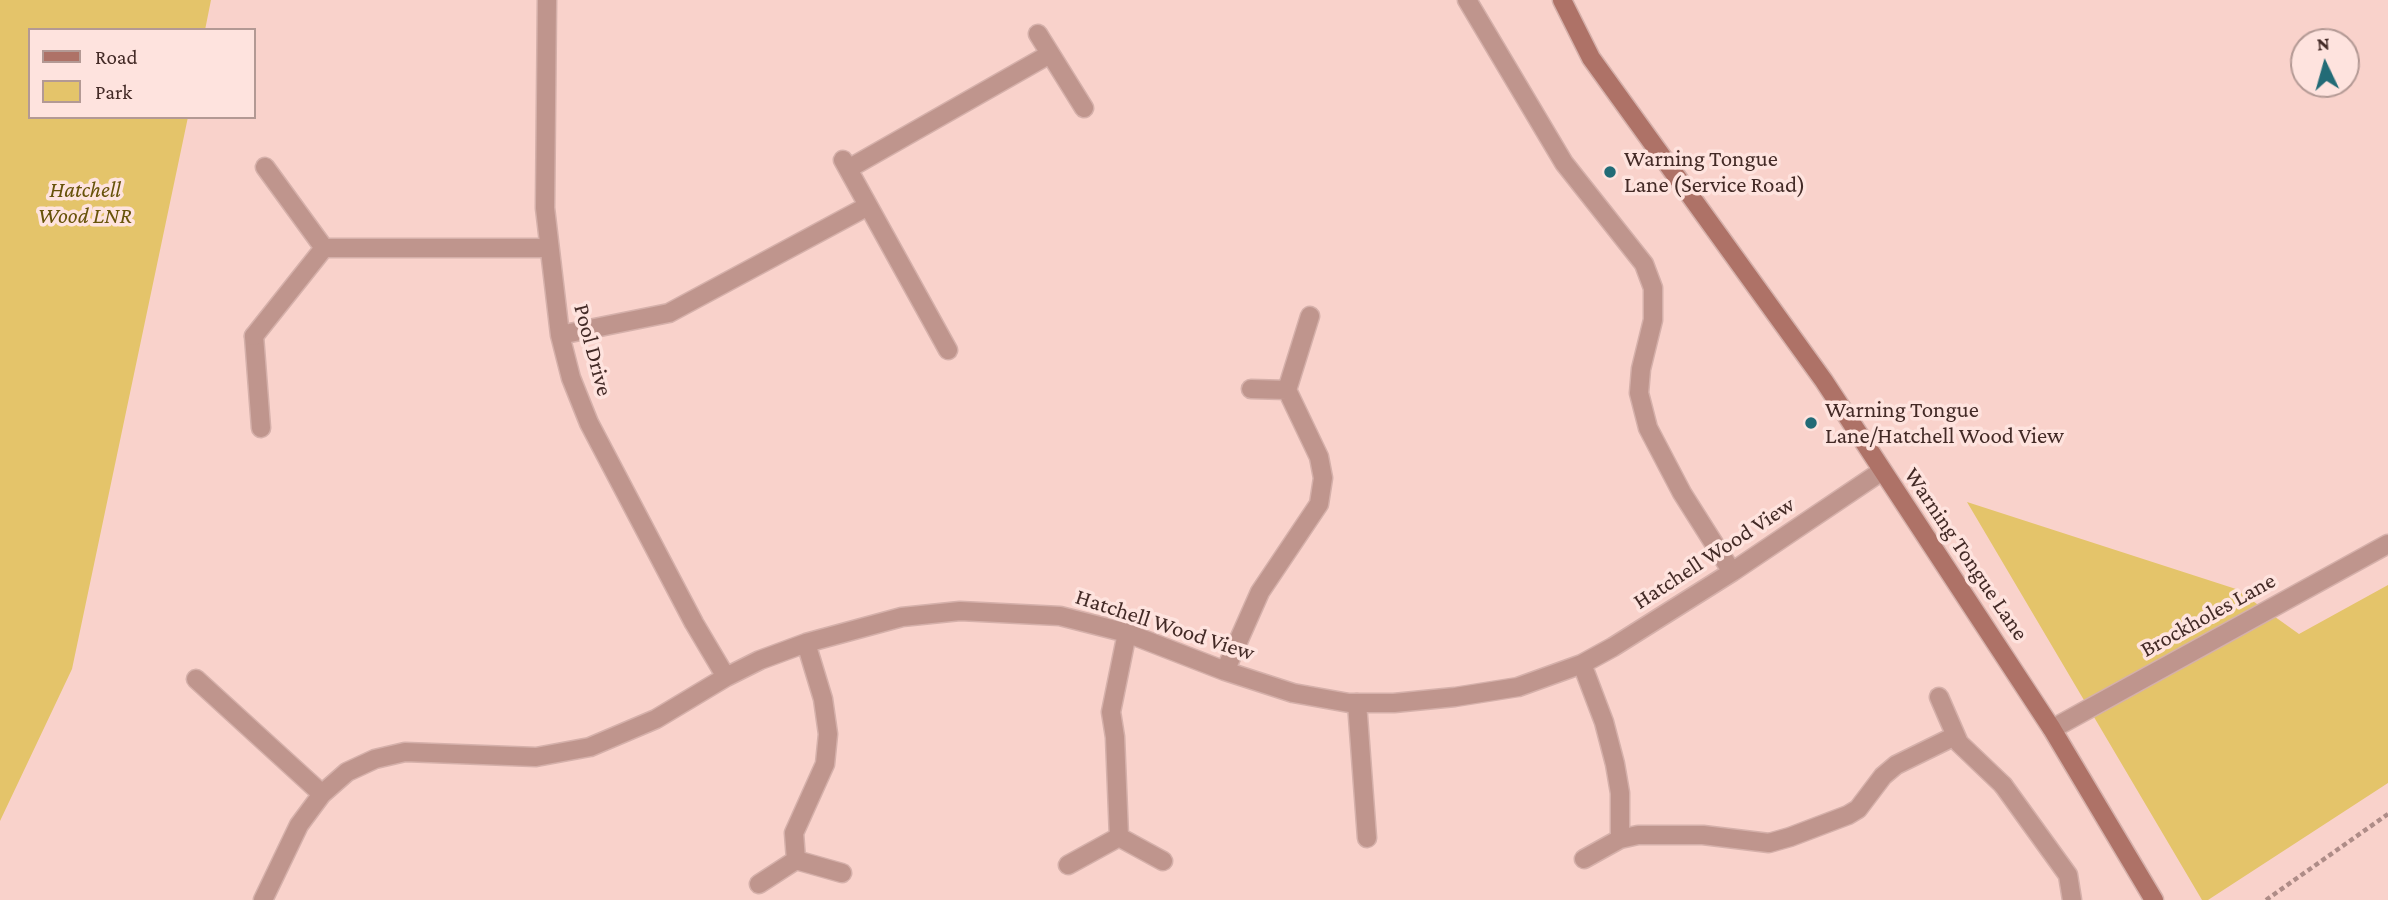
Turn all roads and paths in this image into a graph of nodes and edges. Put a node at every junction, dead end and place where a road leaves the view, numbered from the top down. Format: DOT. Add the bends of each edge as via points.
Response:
graph roads {
  1 [pos="547,0"];
  2 [pos="1467,0"];
  3 [pos="1562,0"];
  4 [pos="1038,34"];
  5 [pos="1050,54"];
  6 [pos="1084,108"];
  7 [pos="265,167"];
  8 [pos="868,206"];
  9 [pos="324,248"];
  10 [pos="548,248"];
  11 [pos="1310,316"];
  12 [pos="560,335"];
  13 [pos="947,350"];
  14 [pos="1251,389"];
  15 [pos="1287,390"];
  16 [pos="261,428"];
  17 [pos="1882,471"];
  18 [pos="2388,544"];
  19 [pos="1732,572"];
  20 [pos="1127,634"];
  21 [pos="806,643"];
  22 [pos="1582,663"];
  23 [pos="1226,671"];
  24 [pos="726,677"];
  25 [pos="196,680"];
  26 [pos="1939,697"];
  27 [pos="1357,703"];
  28 [pos="2052,729"];
  29 [pos="1955,736"];
  30 [pos="322,794"];
  31 [pos="2388,814"];
  32 [pos="1119,837"];
  33 [pos="1367,838"];
  34 [pos="1620,839"];
  35 [pos="1584,859"];
  36 [pos="796,860"];
  37 [pos="1163,861"];
  38 [pos="1068,865"];
  39 [pos="842,873"];
  40 [pos="759,884"];
  41 [pos="263,900"];
  42 [pos="2072,900"];
  43 [pos="2154,900"];
  44 [pos="2266,900"];
  1 -- 10 [label="street, Pool Drive"];
  2 -- 19 [label="street" via="1564,163 1644,264 1653,288 1653,320 1639,393 1648,428"];
  3 -- 17 [label="street, Warning Tongue Lane" via="1591,58 1824,381"];
  4 -- 5 [label="street"];
  5 -- 6 [label="street"];
  5 -- 8 [label="street" via="845,164"];
  7 -- 9 [label="street"];
  8 -- 12 [label="street" via="669,313"];
  8 -- 13 [label="street"];
  9 -- 10 [label="street"];
  9 -- 16 [label="street" via="254,336"];
  10 -- 12 [label="street, Pool Drive"];
  11 -- 15 [label="street"];
  12 -- 24 [label="street, Pool Drive" via="589,423"];
  14 -- 15 [label="street"];
  15 -- 23 [label="street" via="1319,457 1323,478 1319,504 1260,592"];
  17 -- 19 [label="street, Hatchell Wood View"];
  17 -- 28 [label="street, Warning Tongue Lane"];
  18 -- 28 [label="street, Brockholes Lane"];
  19 -- 22 [label="street, Hatchell Wood View"];
  20 -- 21 [label="street, Hatchell Wood View" via="1060,616 960,611 902,617"];
  20 -- 23 [label="street, Hatchell Wood View"];
  20 -- 32 [label="street" via="1111,712"];
  21 -- 24 [label="street, Hatchell Wood View"];
  21 -- 36 [label="street" via="828,734 824,764 794,832"];
  22 -- 27 [label="street, Hatchell Wood View" via="1518,687 1455,697"];
  22 -- 34 [label="street" via="1615,764"];
  23 -- 27 [label="street, Hatchell Wood View" via="1293,693"];
  24 -- 30 [label="street, Hatchell Wood View" via="656,719 590,747 536,757 405,752 347,772"];
  25 -- 30 [label="street"];
  26 -- 29 [label="street"];
  27 -- 33 [label="street"];
  28 -- 43 [label="street, Warning Tongue Lane"];
  29 -- 34 [label="street" via="1896,765 1858,809 1790,837 1769,843 1703,835"];
  29 -- 42 [label="street" via="2003,785 2068,875"];
  30 -- 41 [label="street, Hatchell Wood View" via="299,825"];
  31 -- 44 [label="path"];
  32 -- 37 [label="street"];
  32 -- 38 [label="street"];
  34 -- 35 [label="street"];
  36 -- 39 [label="street"];
  36 -- 40 [label="street"];
}
